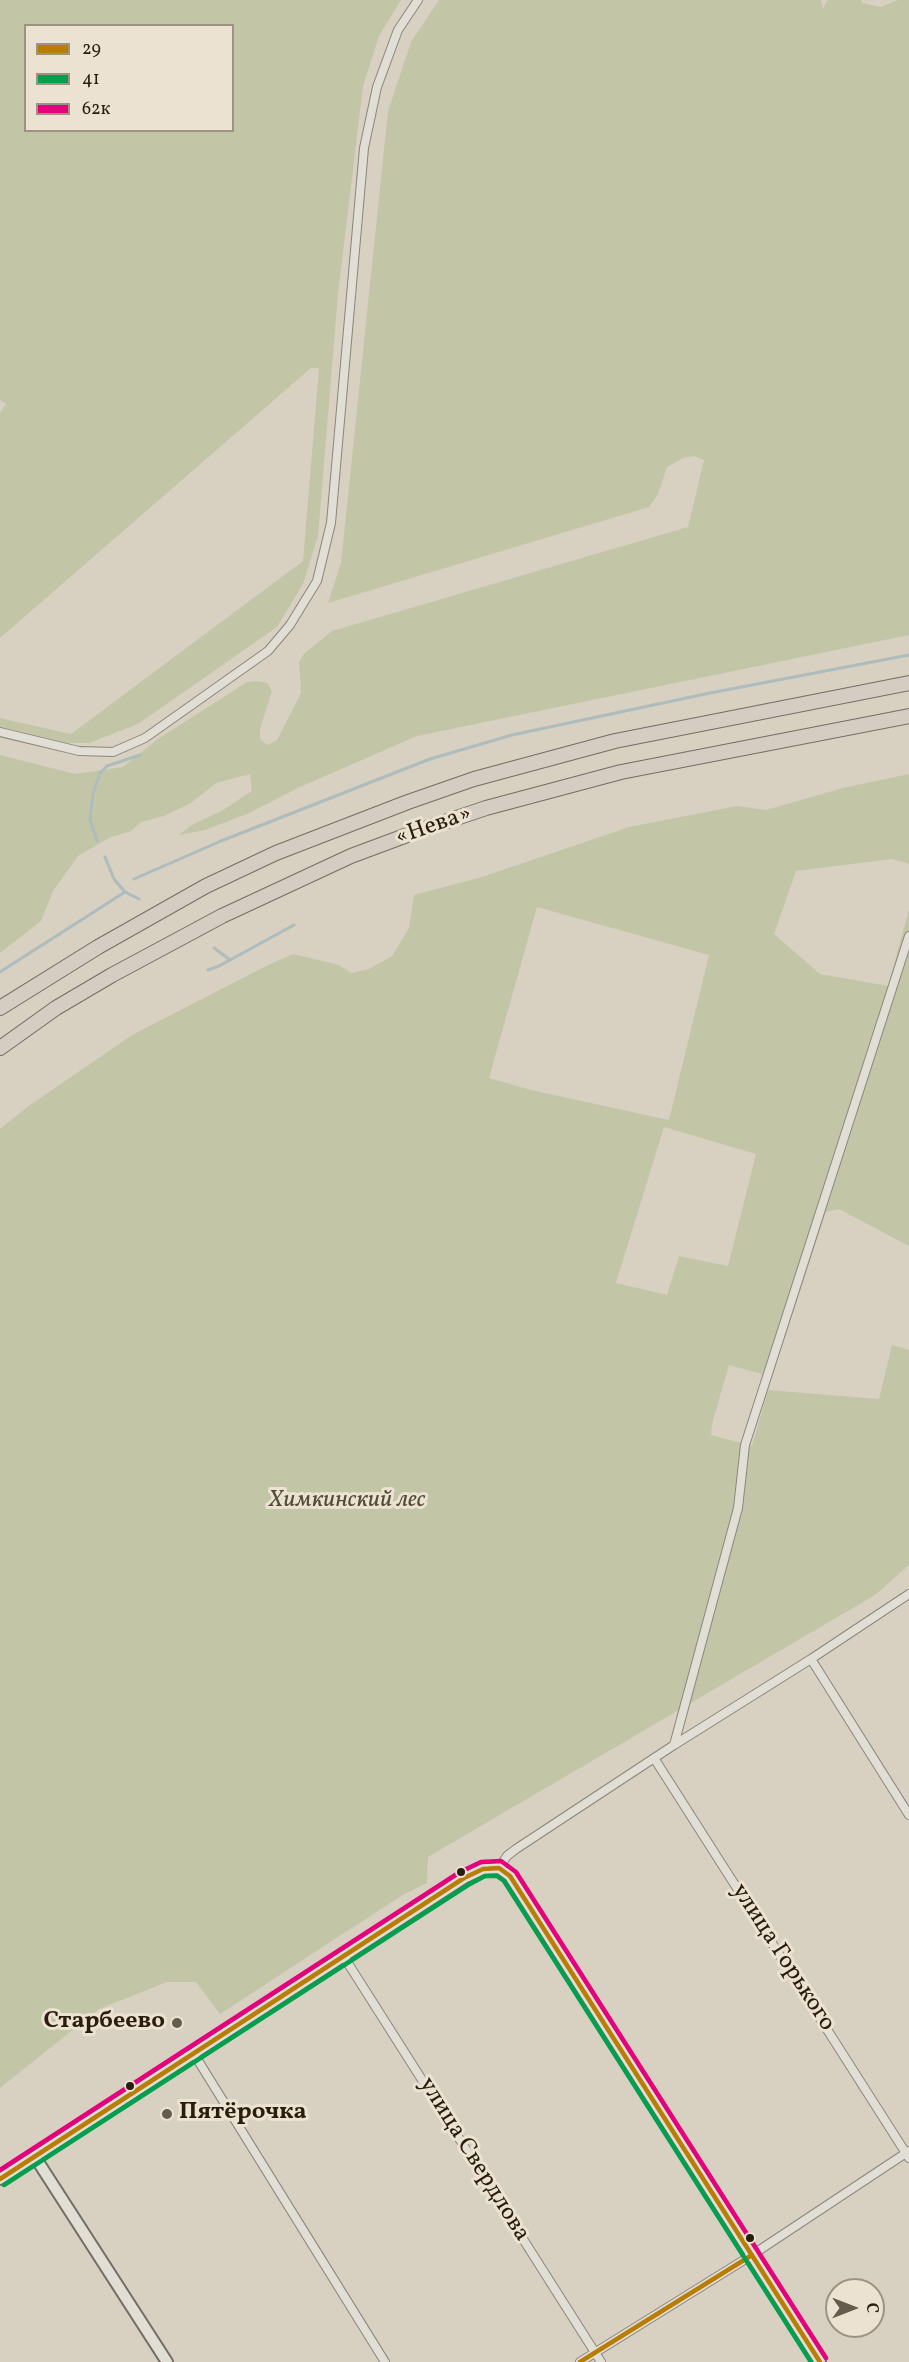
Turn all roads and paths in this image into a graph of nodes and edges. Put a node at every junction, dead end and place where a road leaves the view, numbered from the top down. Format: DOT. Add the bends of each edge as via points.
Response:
graph roads {
  1 [pos="418,0"];
  2 [pos="909,683"];
  3 [pos="909,716"];
  4 [pos="0,732"];
  5 [pos="909,936"];
  6 [pos="0,1008"];
  7 [pos="0,1048"];
  8 [pos="909,1594"];
  9 [pos="811,1659"];
  10 [pos="674,1745"];
  11 [pos="654,1758"];
  12 [pos="909,1815"];
  13 [pos="499,1868"];
  14 [pos="344,1958"];
  15 [pos="194,2054"];
  16 [pos="908,2154"];
  17 [pos="35,2157"];
  18 [pos="0,2180"];
  19 [pos="752,2255"];
  20 [pos="595,2352"];
  21 [pos="167,2362"];
  22 [pos="385,2362"];
  23 [pos="580,2362"];
  24 [pos="601,2362"];
  25 [pos="820,2362"];
  1 -- 4 [label="street" via="398,30 381,77 364,148 331,523 317,581 290,625 268,651 145,738 113,752 79,751"];
  2 -- 6 [label="highway, «Нева»" via="615,741 474,779 408,802 276,853 206,886"];
  3 -- 7 [label="highway, «Нева»" via="621,771 418,831 351,856 222,915 56,1008"];
  5 -- 10 [label="street" via="745,1445 738,1508"];
  8 -- 9 [label="street"];
  9 -- 10 [label="street"];
  9 -- 12 [label="street"];
  10 -- 11 [label="street"];
  11 -- 13 [label="street" via="516,1849"];
  11 -- 16 [label="street, улица Горького"];
  13 -- 14 [label="main road" via="483,1869 464,1878"];
  13 -- 19 [label="main road" via="510,1876"];
  14 -- 15 [label="main road"];
  14 -- 20 [label="street, улица Свердлова"];
  15 -- 17 [label="main road"];
  15 -- 22 [label="street"];
  16 -- 19 [label="street"];
  17 -- 18 [label="main road"];
  17 -- 21 [label="main road"];
  19 -- 20 [label="street"];
  19 -- 25 [label="main road"];
  20 -- 23 [label="street"];
  20 -- 24 [label="street, улица Свердлова"];
}
